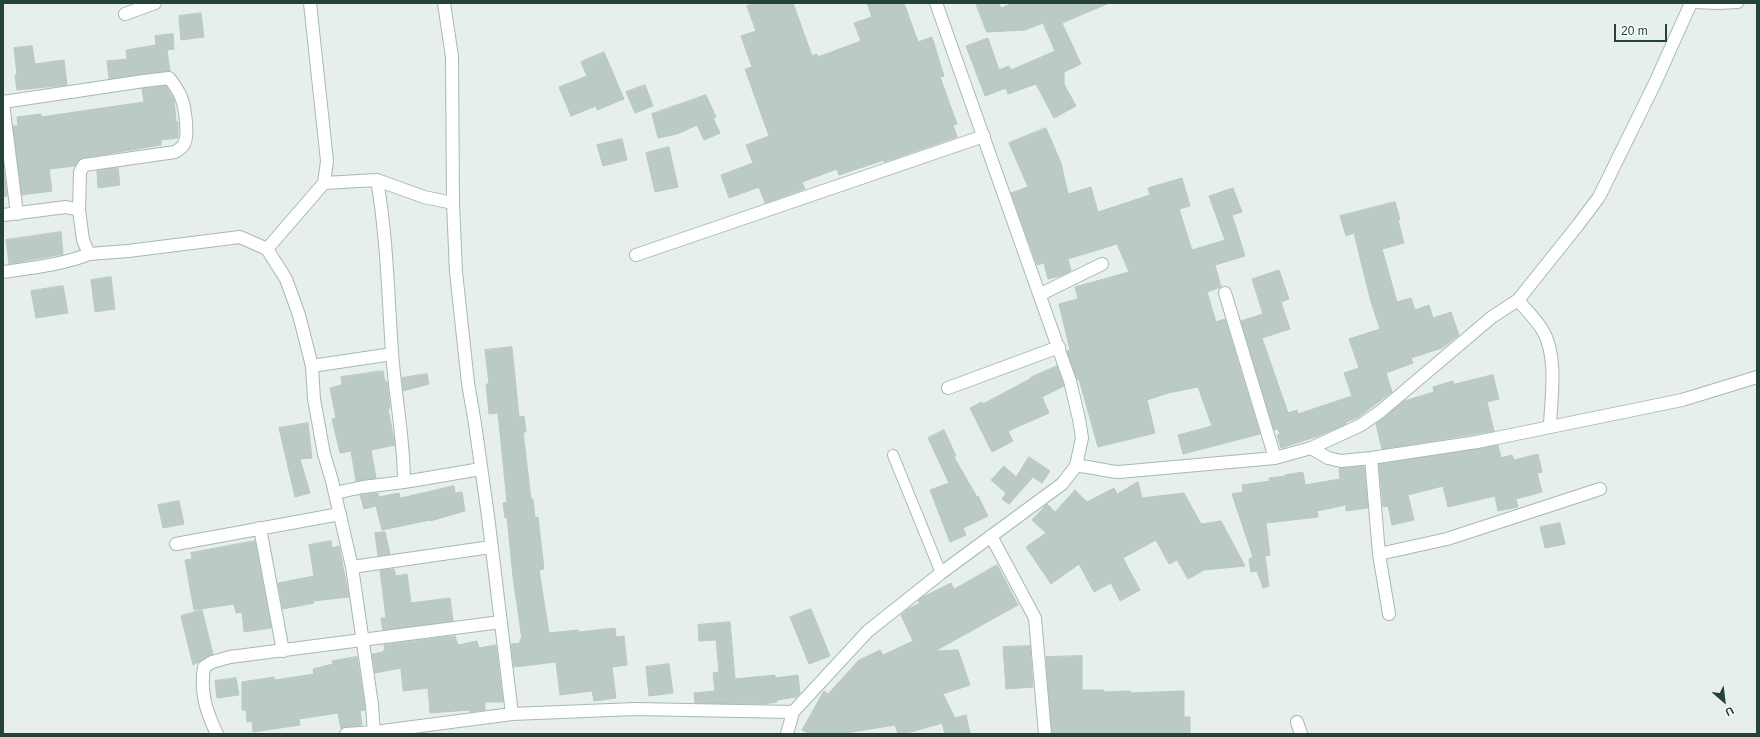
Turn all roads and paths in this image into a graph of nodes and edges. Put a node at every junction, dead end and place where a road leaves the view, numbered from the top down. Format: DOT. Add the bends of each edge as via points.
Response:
graph roads {
  1 [pos="155,3"];
  2 [pos="310,3"];
  3 [pos="444,3"];
  4 [pos="936,3"];
  5 [pos="1692,3"];
  6 [pos="1738,3"];
  7 [pos="125,14"];
  8 [pos="3,102"];
  9 [pos="984,136"];
  10 [pos="377,180"];
  11 [pos="324,183"];
  12 [pos="453,203"];
  13 [pos="79,210"];
  14 [pos="16,214"];
  15 [pos="3,216"];
  16 [pos="267,249"];
  17 [pos="89,254"];
  18 [pos="636,255"];
  19 [pos="1102,264"];
  20 [pos="3,272"];
  21 [pos="1225,293"];
  22 [pos="1041,294"];
  23 [pos="1518,300"];
  24 [pos="1058,347"];
  25 [pos="392,354"];
  26 [pos="312,366"];
  27 [pos="1757,377"];
  28 [pos="948,388"];
  29 [pos="1550,426"];
  30 [pos="1311,448"];
  31 [pos="893,455"];
  32 [pos="1274,458"];
  33 [pos="1371,458"];
  34 [pos="1076,466"];
  35 [pos="480,469"];
  36 [pos="404,482"];
  37 [pos="1600,489"];
  38 [pos="335,493"];
  39 [pos="340,514"];
  40 [pos="260,528"];
  41 [pos="991,536"];
  42 [pos="176,544"];
  43 [pos="491,547"];
  44 [pos="1379,554"];
  45 [pos="352,567"];
  46 [pos="941,573"];
  47 [pos="1389,614"];
  48 [pos="501,622"];
  49 [pos="363,641"];
  50 [pos="283,651"];
  51 [pos="792,712"];
  52 [pos="512,714"];
  53 [pos="1297,722"];
  54 [pos="375,733"];
  55 [pos="217,734"];
  56 [pos="346,734"];
  57 [pos="787,734"];
  58 [pos="1045,734"];
  59 [pos="1301,734"];
  1 -- 7 [label="street"];
  2 -- 11 [label="street" via="327,161"];
  3 -- 12 [label="street" via="452,57"];
  4 -- 9 [label="street"];
  5 -- 6 [label="lane"];
  5 -- 23 [label="street" via="1599,197"];
  8 -- 13 [label="street" via="144,80 169,78 176,87 182,98 186,120 184,145 174,152 84,165 80,172"];
  8 -- 14 [label="street"];
  9 -- 18 [label="street"];
  9 -- 22 [label="street"];
  10 -- 11 [label="street"];
  10 -- 12 [label="street" via="424,197"];
  10 -- 25 [label="street" via="382,205"];
  11 -- 16 [label="street"];
  12 -- 35 [label="street" via="458,288"];
  13 -- 14 [label="street" via="66,208"];
  13 -- 17 [label="street"];
  14 -- 15 [label="street"];
  16 -- 17 [label="street" via="240,237"];
  16 -- 26 [label="street" via="286,279 299,315"];
  17 -- 20 [label="street" via="55,264"];
  19 -- 22 [label="street"];
  21 -- 32 [label="street"];
  22 -- 24 [label="street"];
  23 -- 29 [label="street" via="1544,332 1550,351"];
  23 -- 30 [label="street" via="1492,317 1381,411 1361,425"];
  24 -- 28 [label="street"];
  24 -- 34 [label="street" via="1070,381 1082,438"];
  25 -- 26 [label="street"];
  25 -- 36 [label="street" via="401,421"];
  26 -- 38 [label="street" via="314,399 324,454"];
  27 -- 29 [label="street" via="1682,400"];
  29 -- 33 [label="street" via="1477,442"];
  30 -- 32 [label="street"];
  30 -- 33 [label="street" via="1334,461"];
  31 -- 46 [label="lane"];
  32 -- 34 [label="street" via="1119,472"];
  33 -- 44 [label="street"];
  34 -- 41 [label="street" via="1062,484"];
  35 -- 36 [label="street"];
  35 -- 43 [label="street"];
  36 -- 38 [label="street"];
  37 -- 44 [label="street" via="1447,539"];
  38 -- 39 [label="street"];
  39 -- 40 [label="street"];
  39 -- 45 [label="street"];
  40 -- 42 [label="street"];
  40 -- 50 [label="street"];
  41 -- 46 [label="street"];
  41 -- 58 [label="street" via="1035,618"];
  43 -- 45 [label="street"];
  43 -- 48 [label="street"];
  44 -- 47 [label="street"];
  45 -- 49 [label="street"];
  46 -- 51 [label="street" via="868,631"];
  48 -- 49 [label="street"];
  48 -- 52 [label="street"];
  49 -- 50 [label="street"];
  49 -- 54 [label="street"];
  50 -- 55 [label="street" via="230,657 204,667 202,680 207,713"];
  51 -- 52 [label="street" via="635,709"];
  51 -- 57 [label="street"];
  52 -- 54 [label="street"];
  53 -- 59 [label="street"];
  54 -- 56 [label="street"];
}
